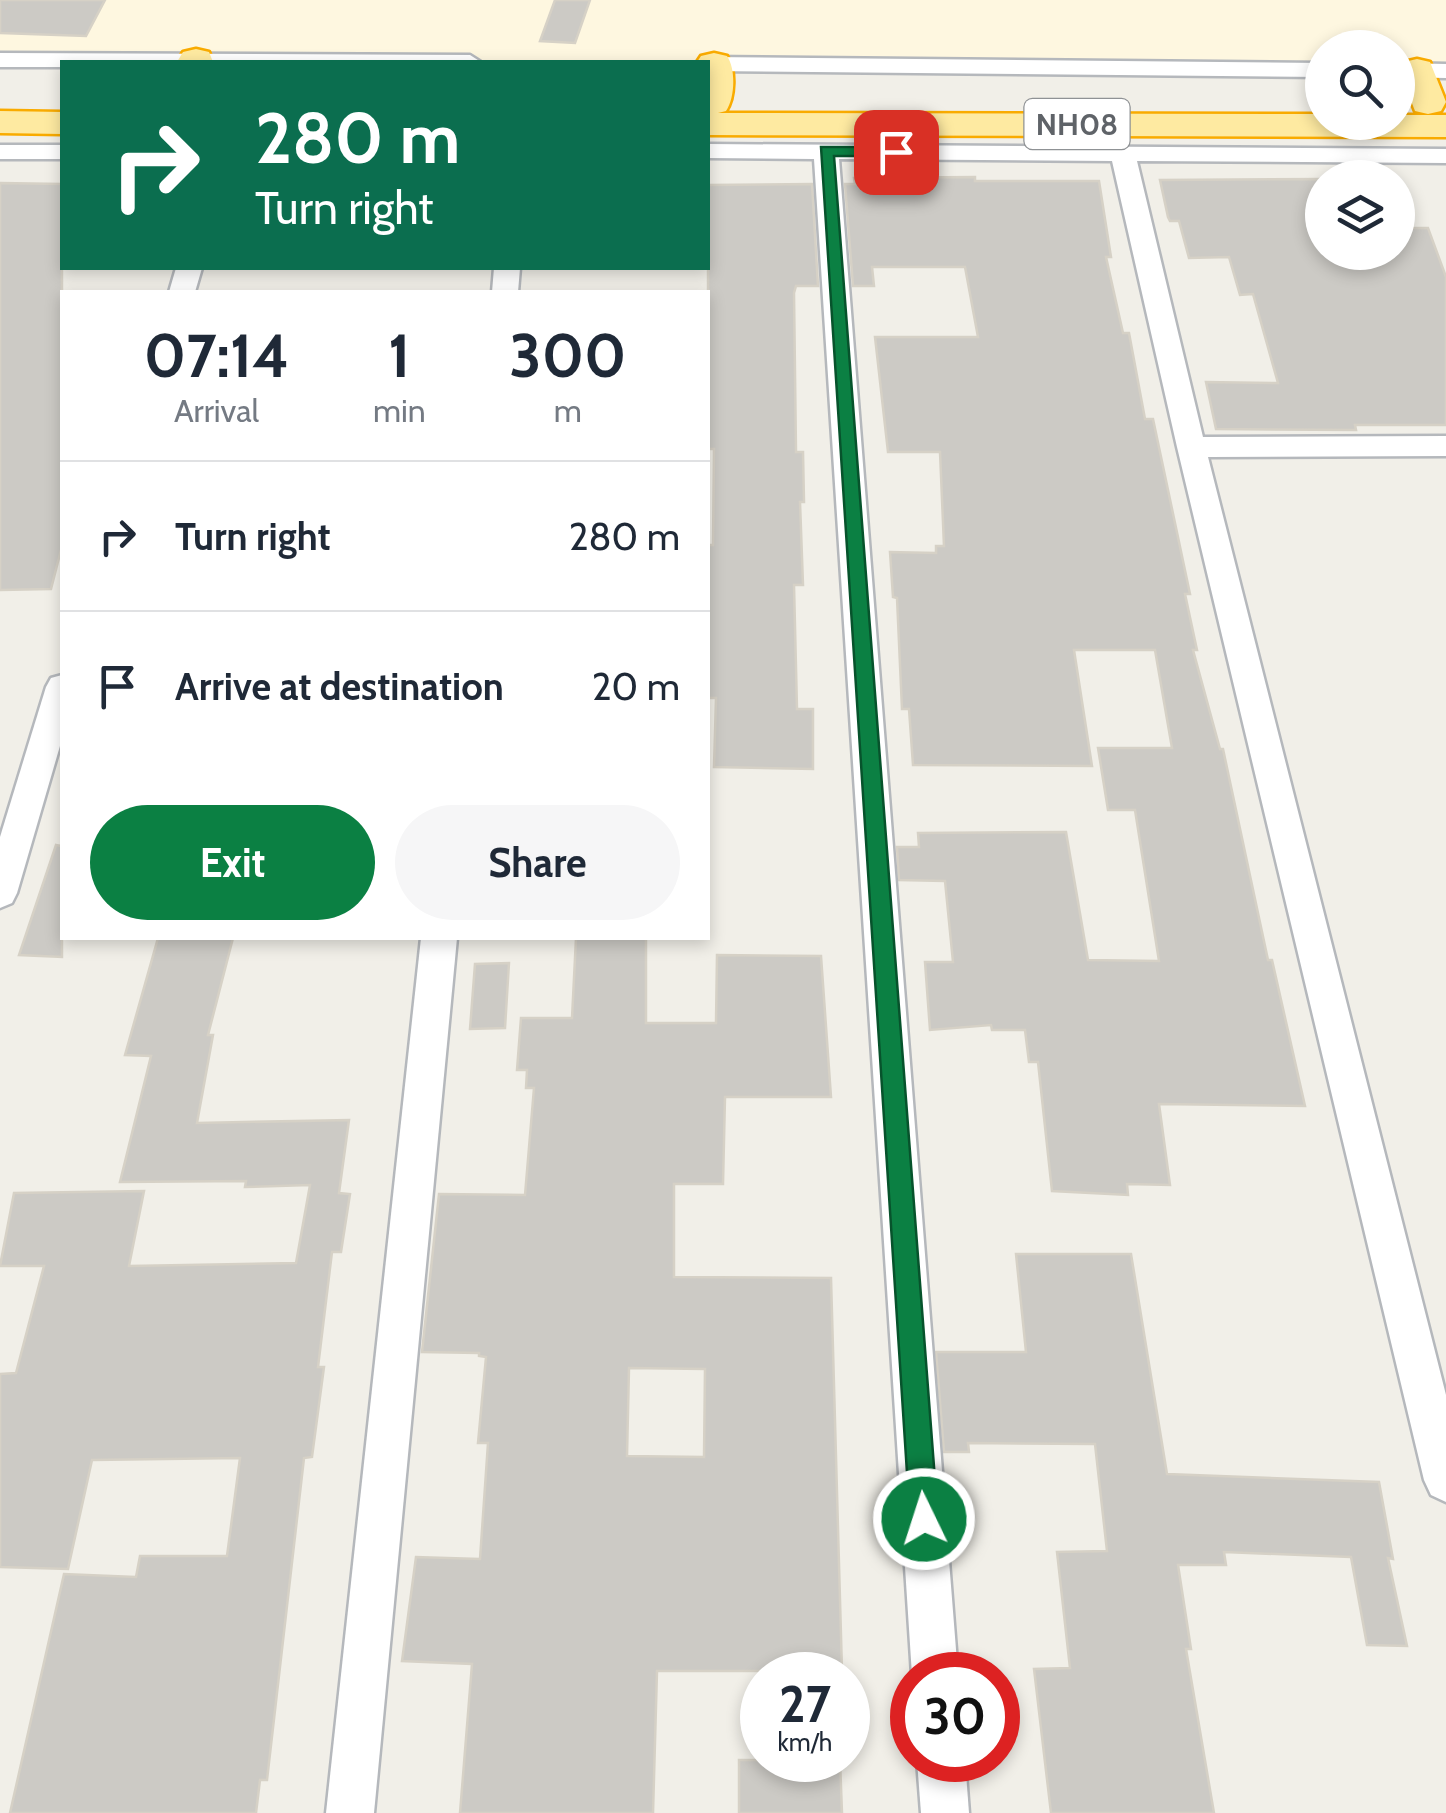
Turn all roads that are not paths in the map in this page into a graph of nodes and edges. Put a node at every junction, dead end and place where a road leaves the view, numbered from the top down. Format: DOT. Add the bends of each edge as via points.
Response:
graph roads {
  1 [pos="0,60"];
  2 [pos="60,60"];
  3 [pos="711,64"];
  4 [pos="1305,70"];
  5 [pos="0,100"];
  6 [pos="60,101"];
  7 [pos="1305,103"];
  8 [pos="1429,107"];
  9 [pos="710,110"];
  10 [pos="710,110"];
  11 [pos="0,122"];
  12 [pos="60,123"];
  13 [pos="710,151"];
  14 [pos="826,151"];
  15 [pos="0,152"];
  16 [pos="60,152"];
  17 [pos="1123,155"];
  18 [pos="1446,184"];
  19 [pos="1446,446"];
  20 [pos="1191,447"];
  21 [pos="60,694"];
  22 [pos="0,894"];
  23 [pos="439,940"];
  24 [pos="1446,1480"];
  25 [pos="933,1652"];
  26 [pos="943,1782"];
  27 [pos="350,1813"];
  28 [pos="945,1813"];
  1 -- 2 [label="street"];
  3 -- 4 [label="street"];
  5 -- 6 [label="highway"];
  7 -- 9 [label="highway, NH08"];
  8 -- 10 [label="highway, NH08"];
  8 -- 17 [label="street" via="1353,153"];
  8 -- 18 [label="street"];
  11 -- 12 [label="highway"];
  13 -- 14 [label="street"];
  14 -- 17 [label="street"];
  14 -- 25 [label="street"];
  15 -- 16 [label="street"];
  17 -- 20 [label="street"];
  19 -- 20 [label="street"];
  20 -- 24 [label="street"];
  21 -- 22 [label="street"];
  23 -- 27 [label="street"];
  26 -- 28 [label="street"];
}
